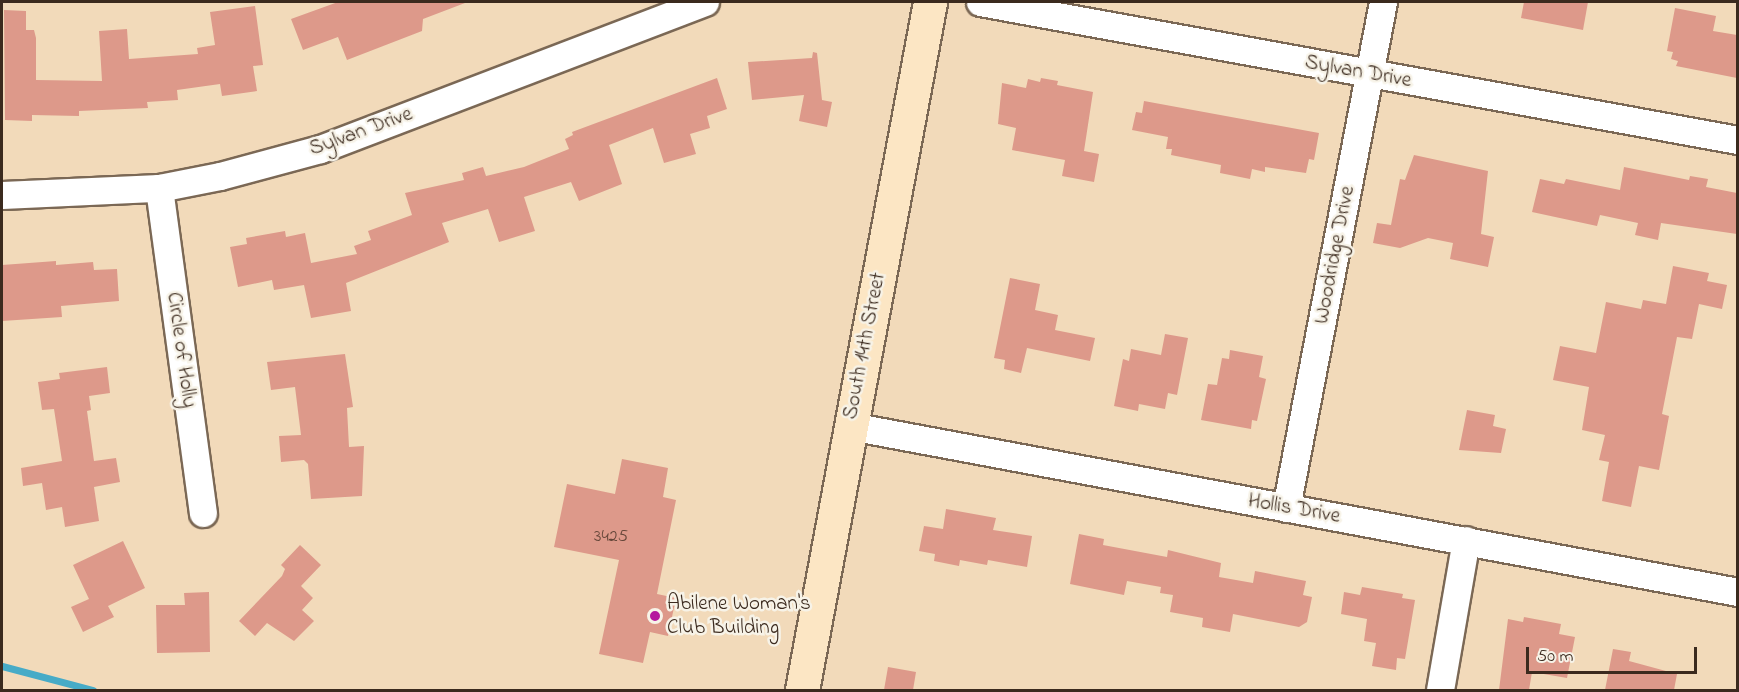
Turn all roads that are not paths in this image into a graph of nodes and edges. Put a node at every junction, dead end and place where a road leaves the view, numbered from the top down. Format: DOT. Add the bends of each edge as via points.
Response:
graph roads {
  1 [pos="705,2"];
  2 [pos="930,2"];
  3 [pos="980,2"];
  4 [pos="1383,2"];
  5 [pos="1369,74"];
  6 [pos="1737,140"];
  7 [pos="159,188"];
  8 [pos="2,195"];
  9 [pos="850,426"];
  10 [pos="1286,508"];
  11 [pos="203,513"];
  12 [pos="1466,540"];
  13 [pos="1736,587"];
  14 [pos="802,690"];
  15 [pos="1440,690"];
  1 -- 7 [label="street, Sylvan Drive" via="320,149"];
  2 -- 9 [label="main road, South 14th Street"];
  3 -- 5 [label="street, Sylvan Drive"];
  4 -- 5 [label="street, Woodridge Drive"];
  5 -- 6 [label="street, Sylvan Drive"];
  5 -- 10 [label="street, Woodridge Drive"];
  7 -- 8 [label="street, Sylvan Drive" via="72,195"];
  7 -- 11 [label="street, Circle of Holly"];
  9 -- 10 [label="street, Hollis Drive"];
  9 -- 14 [label="main road, South 14th Street"];
  10 -- 12 [label="street, Hollis Drive"];
  12 -- 13 [label="street, Hollis Drive"];
  12 -- 15 [label="street"];
}
